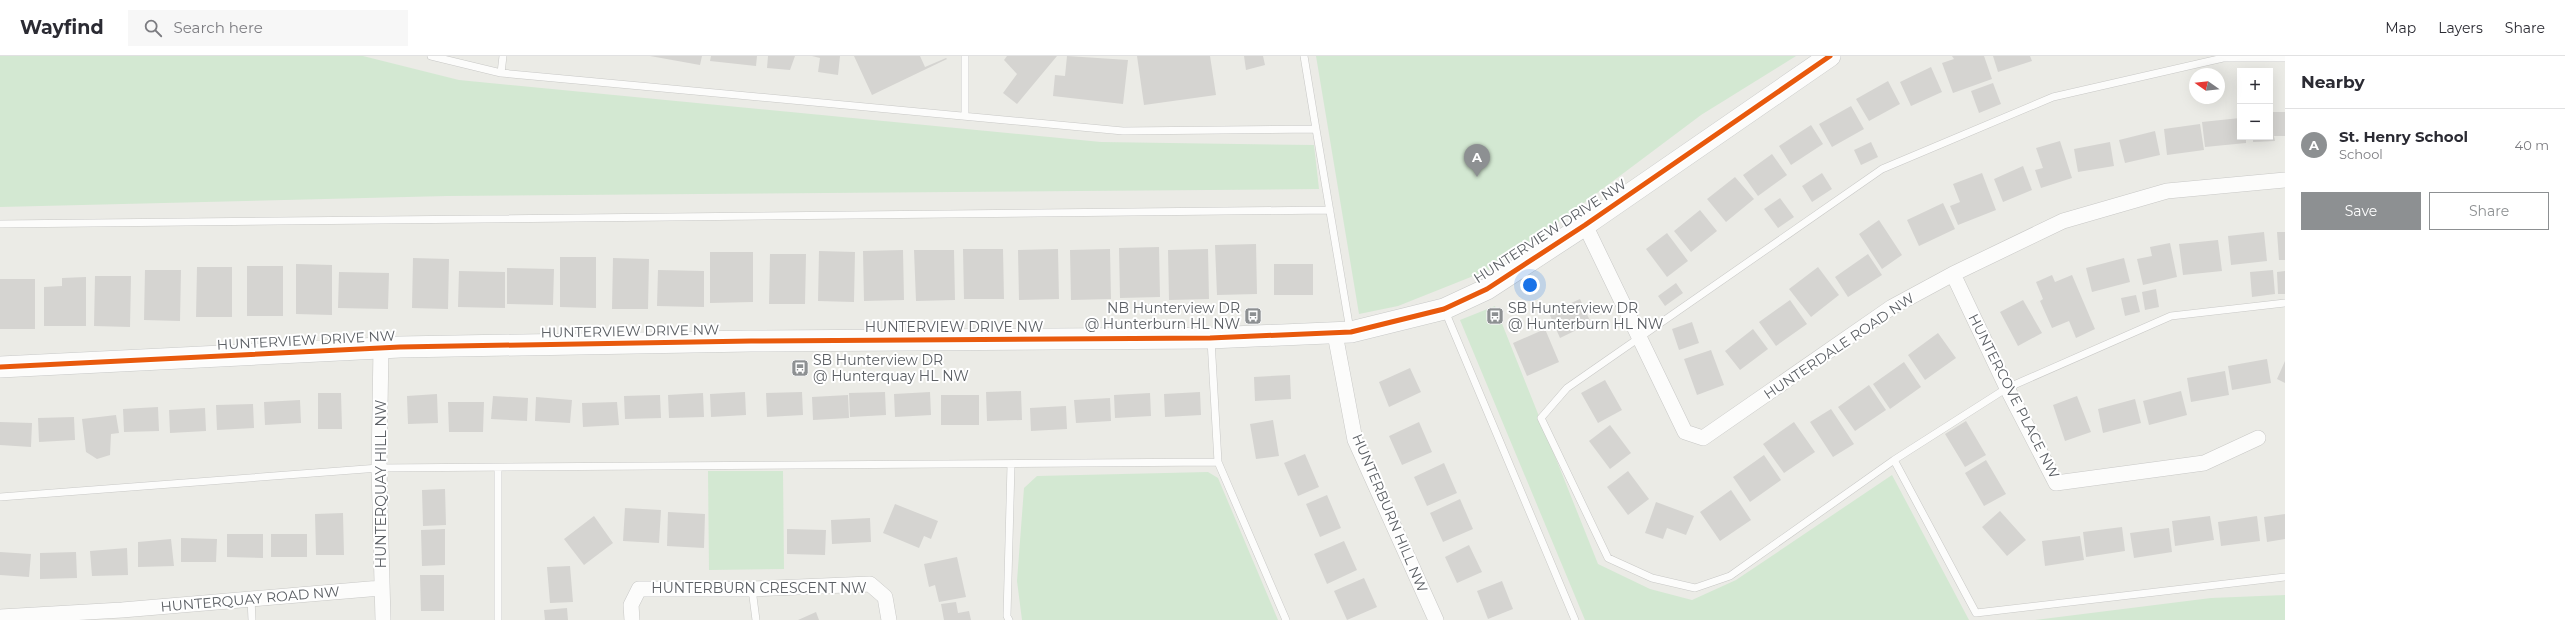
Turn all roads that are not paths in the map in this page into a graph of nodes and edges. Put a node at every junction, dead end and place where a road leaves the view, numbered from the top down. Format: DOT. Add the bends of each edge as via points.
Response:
graph roads {
  1 [pos="431,56"];
  2 [pos="503,56"];
  3 [pos="965,56"];
  4 [pos="1304,56"];
  5 [pos="1830,56"];
  6 [pos="2285,58"];
  7 [pos="501,73"];
  8 [pos="965,116"];
  9 [pos="1316,129"];
  10 [pos="2285,180"];
  11 [pos="1330,210"];
  12 [pos="0,224"];
  13 [pos="1586,225"];
  14 [pos="1953,274"];
  15 [pos="2285,303"];
  16 [pos="1444,309"];
  17 [pos="1343,333"];
  18 [pos="1641,336"];
  19 [pos="1210,338"];
  20 [pos="381,348"];
  21 [pos="0,368"];
  22 [pos="2007,388"];
  23 [pos="2258,438"];
  24 [pos="1894,460"];
  25 [pos="1218,462"];
  26 [pos="1011,465"];
  27 [pos="379,468"];
  28 [pos="498,468"];
  29 [pos="0,496"];
  30 [pos="2285,577"];
  31 [pos="381,588"];
  32 [pos="752,589"];
  33 [pos="251,599"];
  34 [pos="122,615"];
  35 [pos="0,616"];
  36 [pos="252,620"];
  37 [pos="383,620"];
  38 [pos="498,620"];
  39 [pos="632,620"];
  40 [pos="756,620"];
  41 [pos="889,620"];
  42 [pos="1009,620"];
  43 [pos="1286,620"];
  44 [pos="1436,620"];
  45 [pos="1575,620"];
  1 -- 7 [label="lane"];
  2 -- 7 [label="lane"];
  3 -- 8 [label="lane"];
  4 -- 9 [label="lane"];
  5 -- 13 [label="street, HUNTERVIEW DRIVE NW"];
  6 -- 18 [label="lane" via="2223,58 2053,97 1882,169"];
  7 -- 8 [label="lane"];
  8 -- 9 [label="lane" via="1123,131"];
  9 -- 11 [label="lane"];
  10 -- 14 [label="street, HUNTERDALE ROAD NW" via="2174,190 2152,195 2063,221"];
  11 -- 12 [label="lane"];
  11 -- 17 [label="lane"];
  13 -- 16 [label="street, HUNTERVIEW DRIVE NW" via="1487,289"];
  13 -- 18 [label="street, HUNTERDALE ROAD NW"];
  14 -- 18 [label="street, HUNTERDALE ROAD NW" via="1892,307 1703,438 1685,432"];
  14 -- 22 [label="street, HUNTERCOVE PLACE NW"];
  15 -- 22 [label="lane" via="2171,316"];
  16 -- 17 [label="street, HUNTERVIEW DRIVE NW"];
  16 -- 45 [label="lane"];
  17 -- 19 [label="street, HUNTERVIEW DRIVE NW"];
  17 -- 44 [label="street, HUNTERBURN HILL NW" via="1355,440"];
  18 -- 24 [label="lane" via="1567,388 1541,418 1608,558 1652,578 1695,588 1730,576"];
  19 -- 20 [label="street, HUNTERVIEW DRIVE NW" via="759,341"];
  19 -- 25 [label="lane"];
  20 -- 21 [label="street, HUNTERVIEW DRIVE NW"];
  20 -- 27 [label="street, HUNTERQUAY HILL NW"];
  22 -- 23 [label="street, HUNTERCOVE PLACE NW" via="2056,483 2204,463"];
  22 -- 24 [label="lane"];
  24 -- 30 [label="lane" via="1976,613"];
  25 -- 26 [label="lane"];
  25 -- 43 [label="lane"];
  26 -- 28 [label="lane"];
  26 -- 42 [label="lane" via="1007,616"];
  27 -- 28 [label="lane"];
  27 -- 29 [label="lane"];
  27 -- 31 [label="street, HUNTERQUAY HILL NW"];
  28 -- 38 [label="lane"];
  31 -- 33 [label="street, HUNTERQUAY ROAD NW"];
  31 -- 37 [label="street, HUNTERQUAY HILL NW"];
  32 -- 39 [label="street, HUNTERBURN CRESCENT NW" via="639,589 631,605"];
  32 -- 40 [label="lane"];
  32 -- 41 [label="street, HUNTERBURN CRESCENT NW" via="870,584 885,597"];
  33 -- 34 [label="street, HUNTERQUAY ROAD NW"];
  33 -- 36 [label="lane"];
  34 -- 35 [label="street, HUNTERQUAY ROAD NW"];
}
